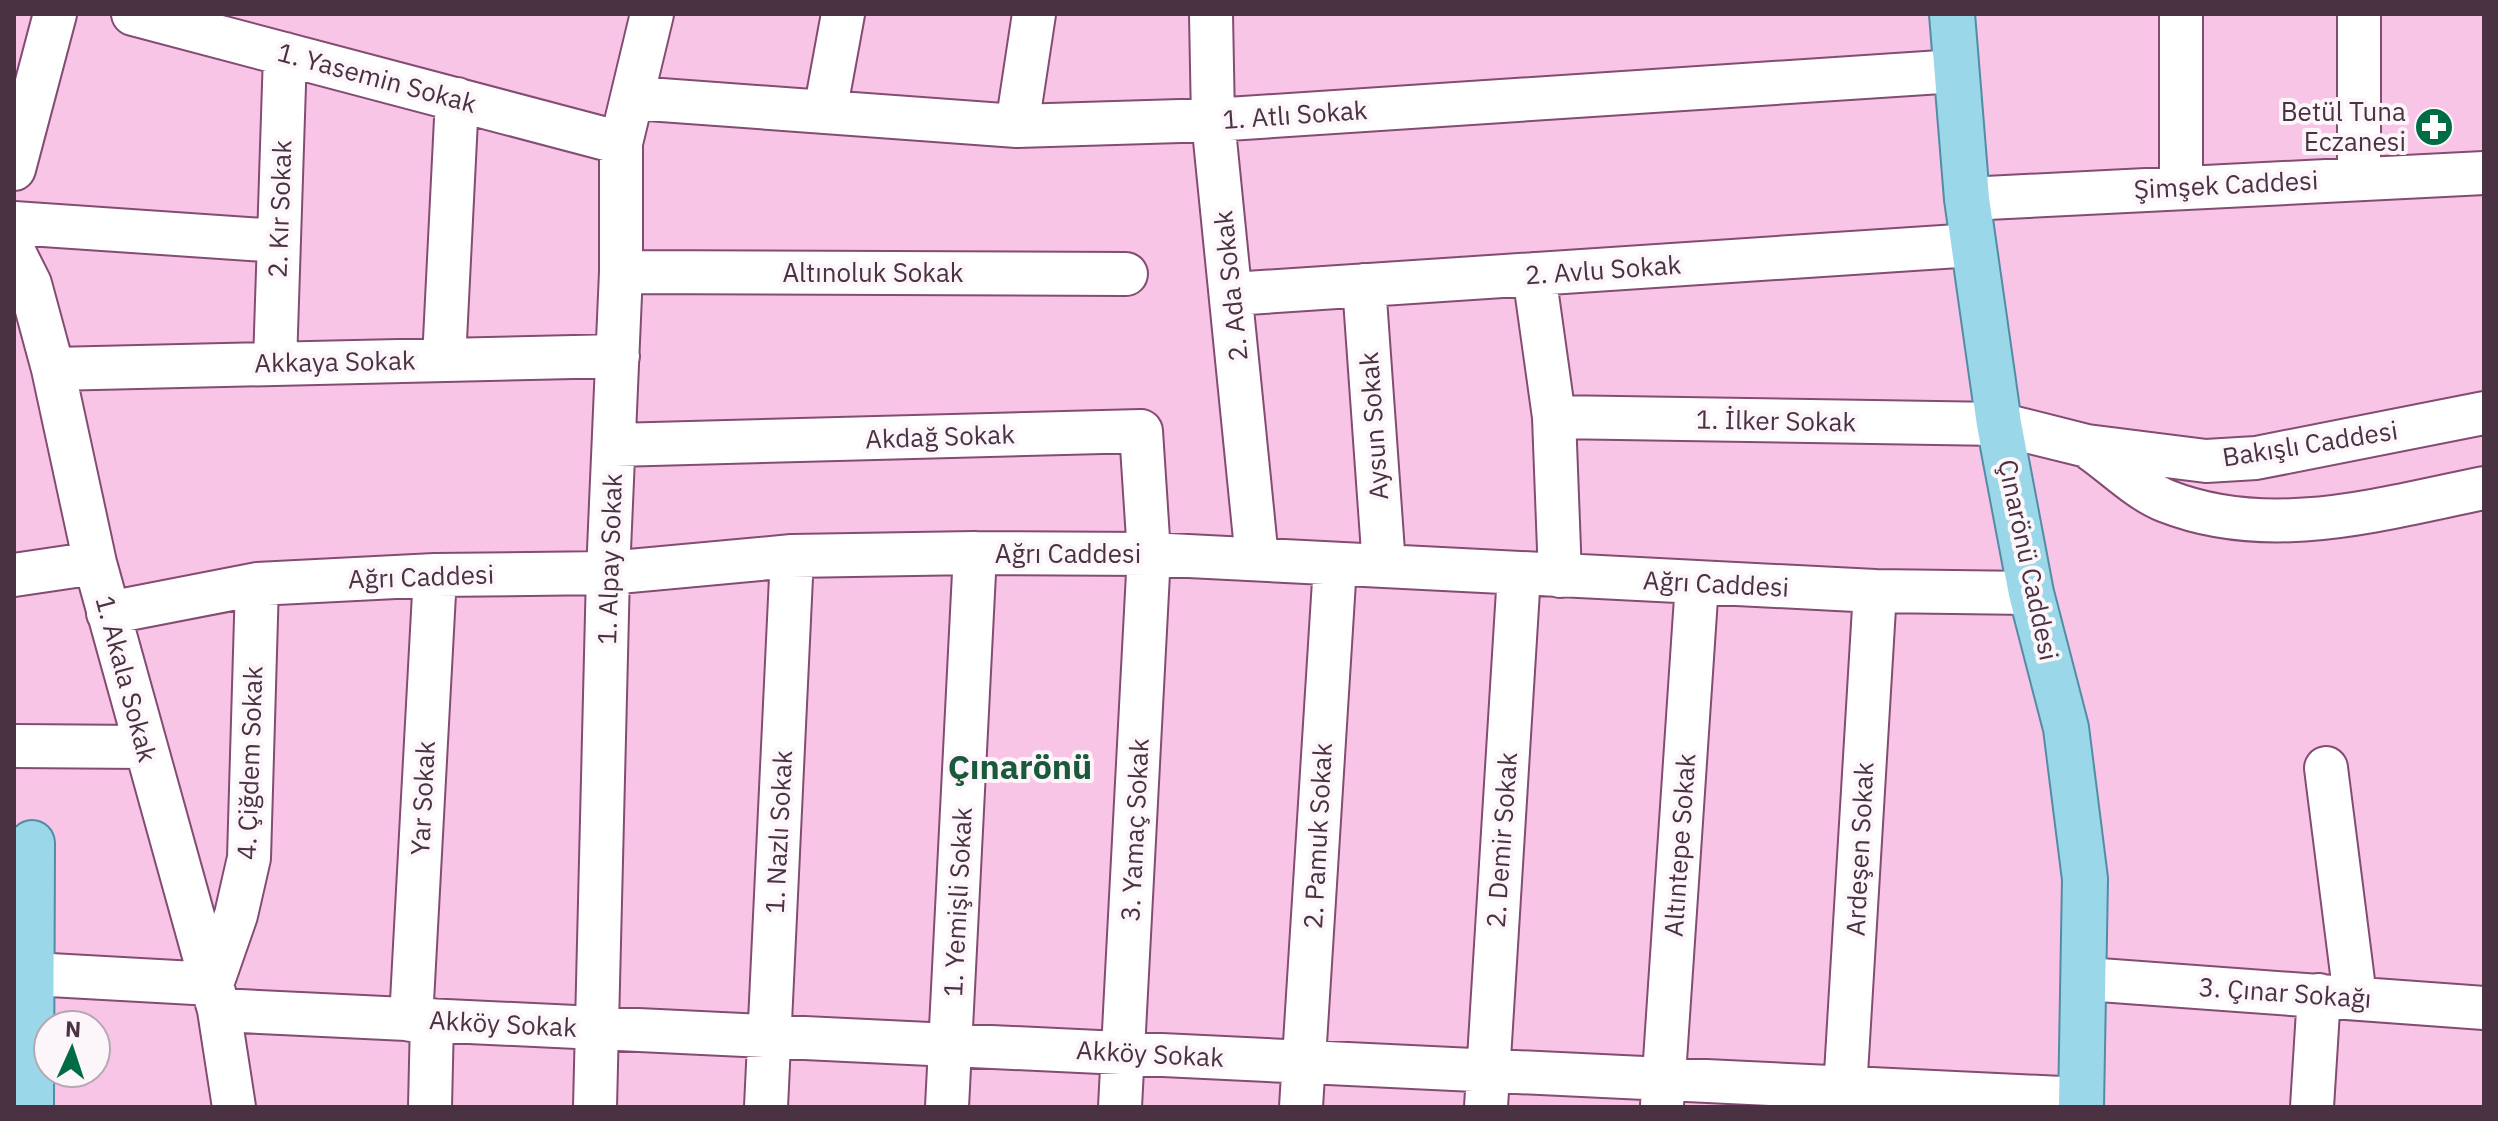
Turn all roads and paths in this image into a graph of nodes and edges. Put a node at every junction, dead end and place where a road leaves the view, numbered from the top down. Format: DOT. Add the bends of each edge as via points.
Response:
graph roads {
  1 [pos="55,14"];
  2 [pos="133,14"];
  3 [pos="652,14"];
  4 [pos="843,14"];
  5 [pos="1034,14"];
  6 [pos="1211,14"];
  7 [pos="1952,14"];
  8 [pos="2181,14"];
  9 [pos="2359,14"];
  10 [pos="285,54"];
  11 [pos="1956,71"];
  12 [pos="634,98"];
  13 [pos="457,99"];
  14 [pos="825,112"];
  15 [pos="1213,120"];
  16 [pos="1017,126"];
  17 [pos="621,143"];
  18 [pos="14,169"];
  19 [pos="2484,173"];
  20 [pos="2359,178"];
  21 [pos="2181,187"];
  22 [pos="1967,199"];
  23 [pos="14,223"];
  24 [pos="279,241"];
  25 [pos="1973,245"];
  26 [pos="14,252"];
  27 [pos="621,272"];
  28 [pos="1126,274"];
  29 [pos="1534,274"];
  30 [pos="1364,285"];
  31 [pos="1232,294"];
  32 [pos="618,356"];
  33 [pos="444,360"];
  34 [pos="275,363"];
  35 [pos="53,369"];
  36 [pos="2484,413"];
  37 [pos="1554,417"];
  38 [pos="1999,424"];
  39 [pos="615,445"];
  40 [pos="2087,446"];
  41 [pos="2484,488"];
  42 [pos="975,553"];
  43 [pos="1149,554"];
  44 [pos="792,556"];
  45 [pos="1257,559"];
  46 [pos="95,563"];
  47 [pos="1335,565"];
  48 [pos="1384,566"];
  49 [pos="608,573"];
  50 [pos="1519,574"];
  51 [pos="14,575"];
  52 [pos="435,575"];
  53 [pos="1560,576"];
  54 [pos="1697,583"];
  55 [pos="257,584"];
  56 [pos="1875,591"];
  57 [pos="2031,593"];
  58 [pos="108,613"];
  59 [pos="14,746"];
  60 [pos="144,747"];
  61 [pos="2326,768"];
  62 [pos="32,843"];
  63 [pos="22,974"];
  64 [pos="2086,979"];
  65 [pos="2337,996"];
  66 [pos="215,997"];
  67 [pos="2484,1008"];
  68 [pos="422,1020"];
  69 [pos="599,1028"];
  70 [pos="769,1037"];
  71 [pos="951,1045"];
  72 [pos="1124,1053"];
  73 [pos="1304,1062"];
  74 [pos="1487,1089"];
  75 [pos="1663,1093"];
  76 [pos="1845,1097"];
  77 [pos="2081,1103"];
  78 [pos="31,1107"];
  79 [pos="234,1107"];
  80 [pos="430,1107"];
  81 [pos="595,1107"];
  82 [pos="766,1107"];
  83 [pos="947,1107"];
  84 [pos="1120,1107"];
  85 [pos="1301,1107"];
  86 [pos="2312,1107"];
  1 -- 18 [label="street"];
  2 -- 10 [label="street, 1. Yasemin Sokak"];
  3 -- 12 [label="street, 1. Alpay Sokak"];
  4 -- 14 [label="street"];
  5 -- 16 [label="street"];
  6 -- 15 [label="street, 2. Ada Sokak"];
  7 -- 11 [label="main road, Çınarönü Caddesi"];
  8 -- 21 [label="street"];
  9 -- 20 [label="street"];
  10 -- 13 [label="street, 1. Yasemin Sokak"];
  10 -- 24 [label="street, 2. Kır Sokak"];
  11 -- 15 [label="street, 1. Atlı Sokak"];
  11 -- 22 [label="main road, Çınarönü Caddesi"];
  12 -- 14 [label="street, 1. Atlı Sokak"];
  12 -- 17 [label="street, 1. Alpay Sokak"];
  13 -- 17 [label="street, 1. Yasemin Sokak"];
  13 -- 33 [label="street"];
  14 -- 16 [label="street, 1. Atlı Sokak"];
  15 -- 16 [label="street, 1. Atlı Sokak"];
  15 -- 31 [label="street, 2. Ada Sokak"];
  17 -- 27 [label="street, 1. Alpay Sokak"];
  19 -- 20 [label="street, Şimşek Caddesi"];
  20 -- 21 [label="street, Şimşek Caddesi"];
  21 -- 22 [label="street, Şimşek Caddesi"];
  22 -- 25 [label="main road, Çınarönü Caddesi"];
  23 -- 24 [label="street"];
  24 -- 34 [label="street, 2. Kır Sokak"];
  25 -- 29 [label="street, 2. Avlu Sokak"];
  25 -- 38 [label="main road, Çınarönü Caddesi"];
  26 -- 35 [label="street, 1. Akala Sokak" via="30,284"];
  27 -- 28 [label="street, Altınoluk Sokak"];
  27 -- 32 [label="street, 1. Alpay Sokak"];
  29 -- 30 [label="street, 2. Avlu Sokak"];
  29 -- 37 [label="street"];
  30 -- 31 [label="street, 2. Avlu Sokak"];
  30 -- 48 [label="street, Aysun Sokak"];
  31 -- 45 [label="street, 2. Ada Sokak"];
  32 -- 33 [label="street, Akkaya Sokak"];
  32 -- 39 [label="street, 1. Alpay Sokak"];
  33 -- 34 [label="street, Akkaya Sokak"];
  34 -- 35 [label="street, Akkaya Sokak"];
  35 -- 46 [label="street, 1. Akala Sokak"];
  36 -- 40 [label="street, Bakışlı Caddesi" via="2256,458 2206,461"];
  37 -- 38 [label="street, 1. İlker Sokak"];
  37 -- 53 [label="street"];
  38 -- 40 [label="street, Bakışlı Caddesi"];
  38 -- 57 [label="main road, Çınarönü Caddesi"];
  39 -- 43 [label="street, Akdağ Sokak" via="1141,431"];
  39 -- 49 [label="street, 1. Alpay Sokak"];
  40 -- 41 [label="street, Bakışlı Caddesi" via="2165,500 2243,521 2327,519"];
  42 -- 43 [label="street, Ağrı Caddesi"];
  42 -- 44 [label="street, Ağrı Caddesi"];
  42 -- 71 [label="street, 1. Yemişli Sokak"];
  43 -- 45 [label="street, Ağrı Caddesi"];
  43 -- 72 [label="street, 3. Yamaç Sokak"];
  44 -- 49 [label="street, Ağrı Caddesi"];
  44 -- 70 [label="street, 1. Nazlı Sokak"];
  45 -- 47 [label="street, Ağrı Caddesi"];
  46 -- 51 [label="street"];
  46 -- 58 [label="street, 1. Akala Sokak"];
  47 -- 48 [label="street, Ağrı Caddesi"];
  47 -- 73 [label="street, 2. Pamuk Sokak"];
  48 -- 50 [label="street, Ağrı Caddesi"];
  49 -- 52 [label="street, Ağrı Caddesi"];
  49 -- 69 [label="street, 1. Alpay Sokak"];
  50 -- 53 [label="street, Ağrı Caddesi"];
  50 -- 74 [label="street, 2. Demir Sokak"];
  52 -- 55 [label="street, Ağrı Caddesi"];
  52 -- 68 [label="street, Yar Sokak"];
  53 -- 54 [label="street, Ağrı Caddesi"];
  54 -- 56 [label="street, Ağrı Caddesi"];
  54 -- 75 [label="street, Altıntepe Sokak"];
  55 -- 58 [label="street, Ağrı Caddesi"];
  55 -- 66 [label="street, 4. Çiğdem Sokak" via="249,858"];
  56 -- 57 [label="street, Ağrı Caddesi"];
  56 -- 76 [label="street, Ardeşen Sokak"];
  57 -- 64 [label="main road, Çınarönü Caddesi" via="2066,728 2085,879"];
  58 -- 60 [label="street, 1. Akala Sokak"];
  59 -- 60 [label="street"];
  60 -- 66 [label="street, 1. Akala Sokak"];
  61 -- 65 [label="street"];
  62 -- 63 [label="main road"];
  63 -- 66 [label="street, Akköy Sokak"];
  63 -- 78 [label="main road"];
  64 -- 65 [label="street, 3. Çınar Sokağı"];
  64 -- 77 [label="main road, Çınarönü Caddesi"];
  65 -- 67 [label="street, 3. Çınar Sokağı"];
  65 -- 86 [label="street"];
  66 -- 68 [label="street, Akköy Sokak"];
  66 -- 79 [label="street, 1. Akala Sokak"];
  68 -- 69 [label="street, Akköy Sokak"];
  68 -- 80 [label="street, Yar Sokak"];
  69 -- 70 [label="street, Akköy Sokak"];
  69 -- 81 [label="street, 1. Alpay Sokak"];
  70 -- 71 [label="street, Akköy Sokak"];
  70 -- 82 [label="street, 1. Nazlı Sokak"];
  71 -- 72 [label="street, Akköy Sokak"];
  71 -- 83 [label="street, 1. Yemişli Sokak"];
  72 -- 73 [label="street, Akköy Sokak"];
  72 -- 84 [label="street, 3. Yamaç Sokak"];
  73 -- 74 [label="street, Akköy Sokak"];
  73 -- 85 [label="street, 2. Pamuk Sokak"];
  74 -- 75 [label="street, Akköy Sokak"];
  75 -- 76 [label="street, Akköy Sokak"];
  76 -- 77 [label="street, Akköy Sokak"];
}
